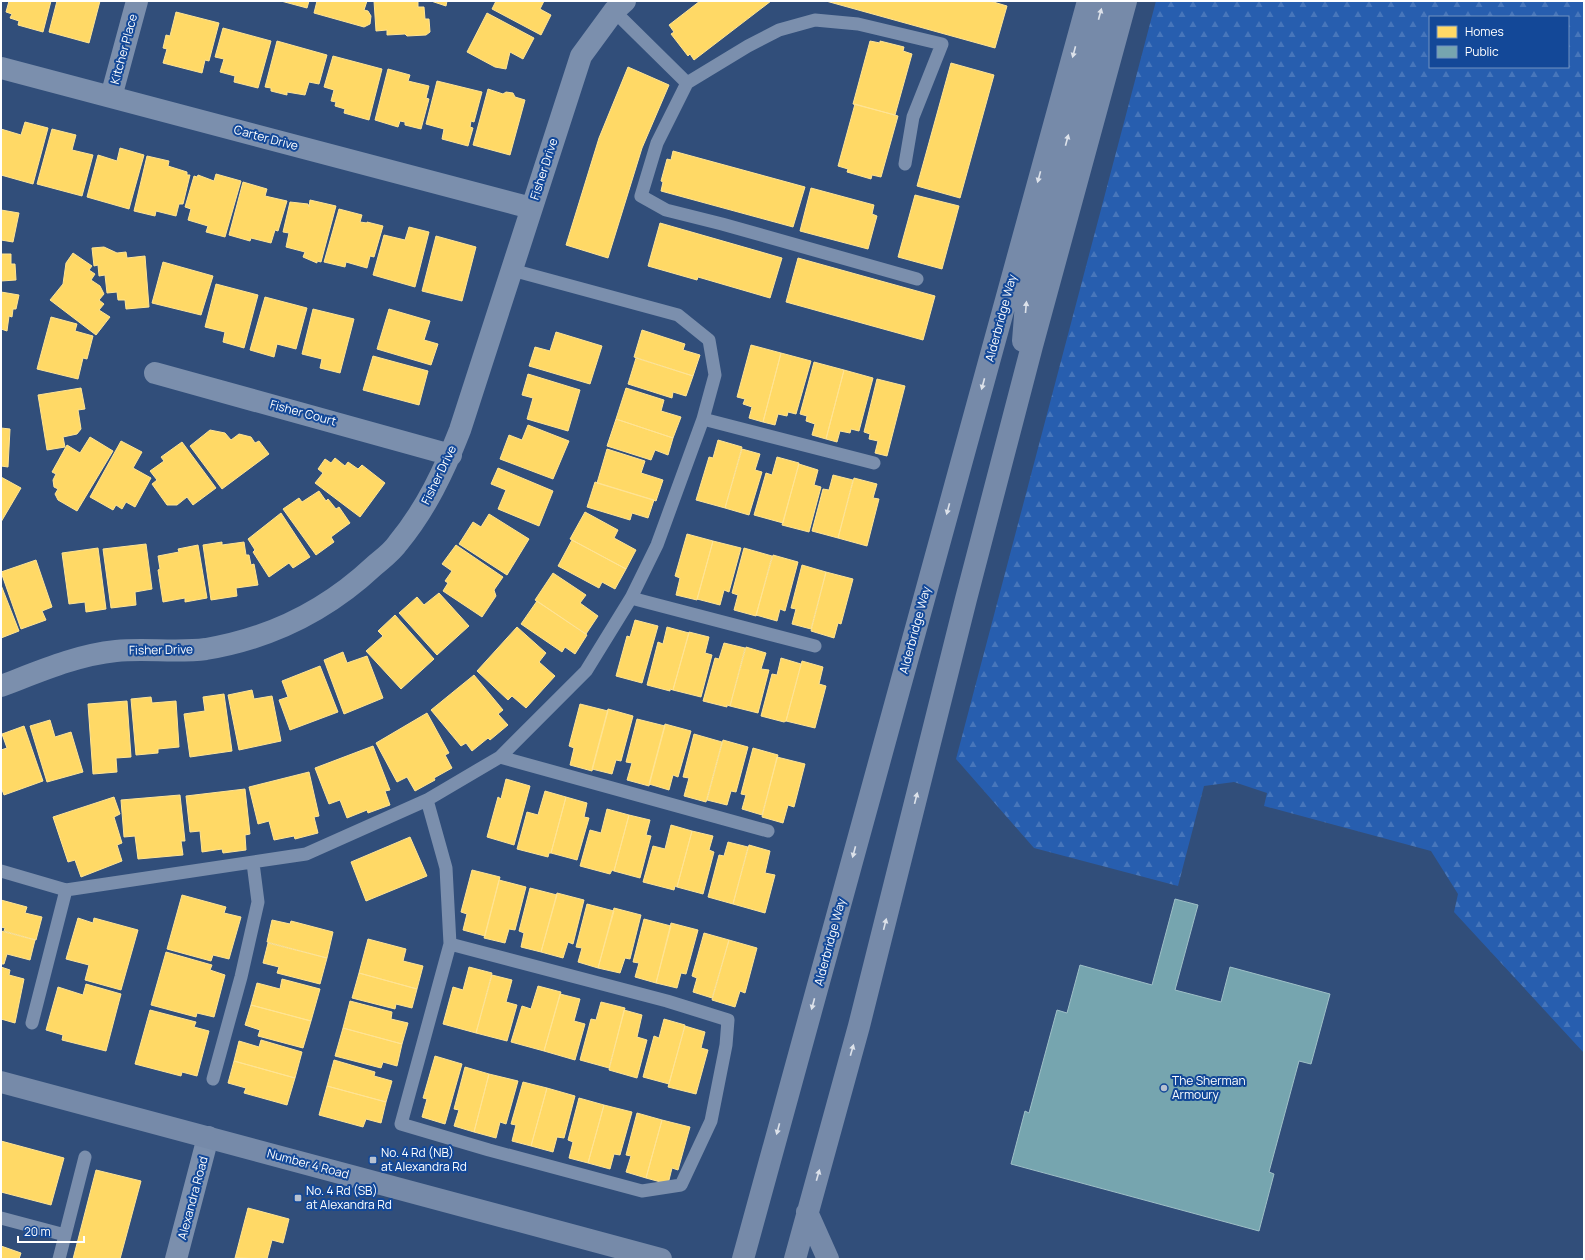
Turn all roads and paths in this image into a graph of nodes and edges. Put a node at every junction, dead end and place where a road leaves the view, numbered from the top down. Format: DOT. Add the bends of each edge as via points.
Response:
graph roads {
  1 [pos="137,1"];
  2 [pos="1077,1"];
  3 [pos="1088,1"];
  4 [pos="1104,1"];
  5 [pos="1126,1"];
  6 [pos="620,6"];
  7 [pos="1081,26"];
  8 [pos="1,68"];
  9 [pos="687,83"];
  10 [pos="111,97"];
  11 [pos="905,164"];
  12 [pos="531,208"];
  13 [pos="512,270"];
  14 [pos="917,279"];
  15 [pos="155,373"];
  16 [pos="1018,402"];
  17 [pos="703,418"];
  18 [pos="450,455"];
  19 [pos="874,463"];
  20 [pos="631,598"];
  21 [pos="815,646"];
  22 [pos="1,686"];
  23 [pos="500,757"];
  24 [pos="427,800"];
  25 [pos="768,831"];
  26 [pos="252,863"];
  27 [pos="1,871"];
  28 [pos="66,890"];
  29 [pos="450,944"];
  30 [pos="32,1023"];
  31 [pos="213,1079"];
  32 [pos="1,1082"];
  33 [pos="208,1136"];
  34 [pos="85,1157"];
  35 [pos="807,1212"];
  36 [pos="1,1218"];
  37 [pos="65,1235"];
  38 [pos="59,1259"];
  39 [pos="176,1259"];
  40 [pos="661,1259"];
  41 [pos="743,1259"];
  42 [pos="795,1259"];
  43 [pos="828,1259"];
  1 -- 10 [label="street, Kitcher Place"];
  2 -- 7 [label="street"];
  3 -- 7 [label="main road, Alderbridge Way"];
  16 -- 4 [label="main road, one-way" via="1027,291"];
  5 -- 16 [label="main road" via="1091,123"];
  6 -- 9 [label="lane"];
  6 -- 12 [label="street, Fisher Drive" via="581,56"];
  7 -- 41 [label="main road, Alderbridge Way, one-way"];
  8 -- 10 [label="street, Carter Drive"];
  9 -- 11 [label="lane" via="779,30 814,20 858,24 942,44 913,118"];
  9 -- 14 [label="lane" via="657,143 641,196 666,210"];
  10 -- 12 [label="street, Carter Drive"];
  12 -- 13 [label="street, Fisher Drive"];
  13 -- 17 [label="lane" via="678,315 709,340 715,375"];
  13 -- 18 [label="street, Fisher Drive"];
  15 -- 18 [label="street, Fisher Court"];
  35 -- 16 [label="main road, one-way" via="861,1019"];
  17 -- 19 [label="lane"];
  17 -- 20 [label="lane" via="657,545"];
  18 -- 22 [label="street, Fisher Drive" via="436,487 398,544 356,583 314,612 282,628 242,641 205,649 94,654"];
  20 -- 21 [label="lane"];
  20 -- 23 [label="lane" via="586,671"];
  23 -- 24 [label="lane"];
  23 -- 25 [label="lane"];
  24 -- 26 [label="lane" via="306,854"];
  24 -- 29 [label="lane" via="446,868"];
  26 -- 28 [label="lane"];
  26 -- 31 [label="lane" via="258,902 241,977"];
  27 -- 28 [label="lane"];
  28 -- 30 [label="lane"];
  29 -- 29 [label="lane" via="401,1124 642,1190 681,1185 711,1121 726,1045 728,1020"];
  32 -- 33 [label="main road, Number 4 Road"];
  33 -- 39 [label="street, Alexandra Road"];
  33 -- 40 [label="main road, Number 4 Road"];
  34 -- 37 [label="lane"];
  35 -- 42 [label="main road"];
  35 -- 43 [label="main road"];
  36 -- 37 [label="lane"];
  37 -- 38 [label="lane"];
}
